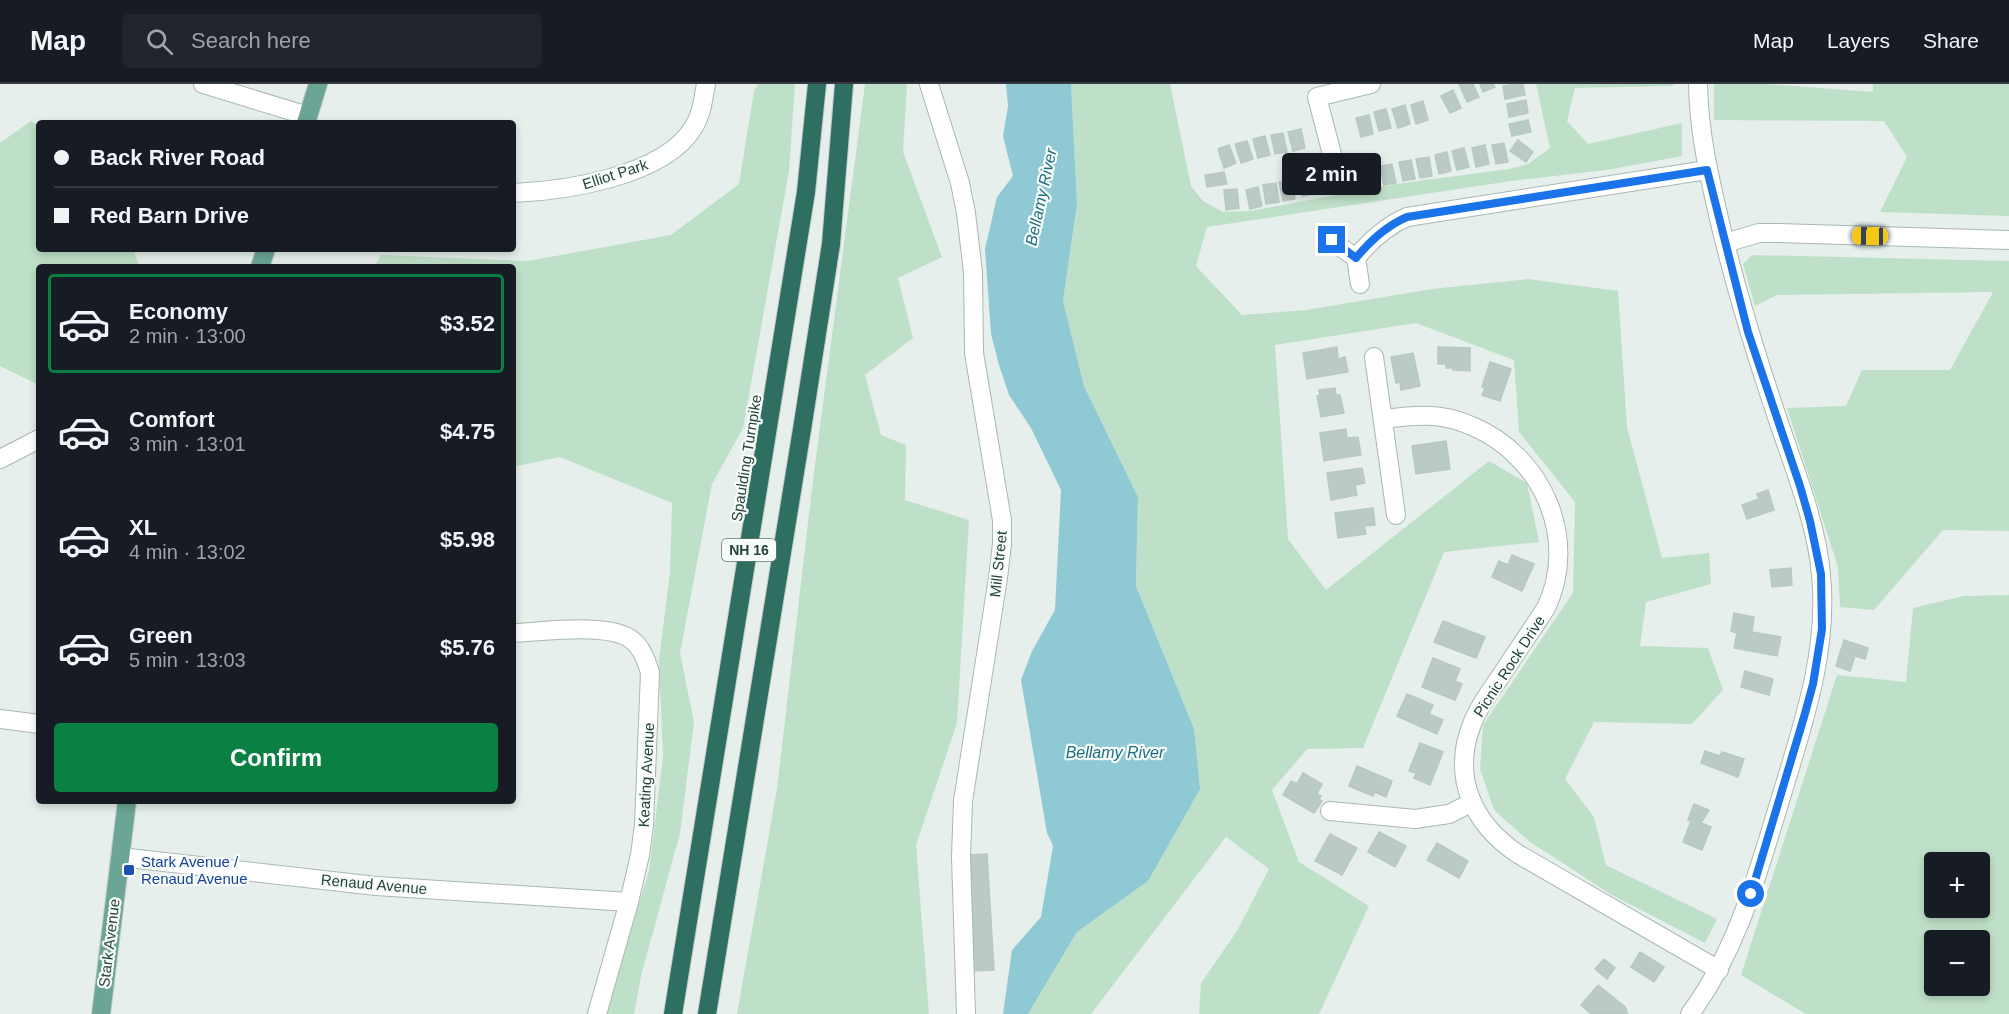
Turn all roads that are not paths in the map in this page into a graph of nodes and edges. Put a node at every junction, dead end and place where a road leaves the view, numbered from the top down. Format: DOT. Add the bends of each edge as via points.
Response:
graph roads {
  1 [pos="203,84"];
  2 [pos="318,84"];
  3 [pos="706,84"];
  4 [pos="817,84"];
  5 [pos="844,84"];
  6 [pos="929,84"];
  7 [pos="1371,84"];
  8 [pos="1698,84"];
  9 [pos="307,119"];
  10 [pos="1707,170"];
  11 [pos="1338,177"];
  12 [pos="516,193"];
  13 [pos="1332,240"];
  14 [pos="2009,240"];
  15 [pos="1725,243"];
  16 [pos="1356,258"];
  17 [pos="1360,284"];
  18 [pos="1374,357"];
  19 [pos="1383,419"];
  20 [pos="36,441"];
  21 [pos="0,459"];
  22 [pos="1396,515"];
  23 [pos="516,633"];
  24 [pos="0,719"];
  25 [pos="36,724"];
  26 [pos="1471,803"];
  27 [pos="128,804"];
  28 [pos="1329,811"];
  29 [pos="120,857"];
  30 [pos="629,902"];
  31 [pos="1719,970"];
  32 [pos="101,1014"];
  33 [pos="597,1014"];
  34 [pos="673,1014"];
  35 [pos="707,1014"];
  36 [pos="966,1014"];
  37 [pos="1690,1014"];
  1 -- 9 [label="street"];
  2 -- 9 [label="main road"];
  3 -- 12 [label="street, Elliot Park" via="694,127 670,153 628,172 574,187"];
  4 -- 34 [label="highway, Spaulding Turnpike / NH 16" via="806,192"];
  5 -- 35 [label="highway, NH 16" via="827,266"];
  6 -- 36 [label="street, Mill Street" via="966,213 973,272 974,353 1002,520 998,578 963,801"];
  7 -- 11 [label="street" via="1317,97"];
  8 -- 10 [label="street"];
  10 -- 15 [label="street"];
  10 -- 16 [label="street" via="1407,217 1389,226"];
  13 -- 16 [label="street"];
  14 -- 15 [label="street" via="1759,233"];
  15 -- 31 [label="street" via="1748,332 1810,521 1821,574 1822,629 1801,729 1746,908"];
  16 -- 17 [label="street"];
  18 -- 19 [label="street"];
  19 -- 22 [label="street"];
  19 -- 26 [label="street, Picnic Rock Drive" via="1420,414 1455,420 1486,433 1527,468 1548,499 1555,518 1560,555 1552,596 1480,705 1467,738 1464,768"];
  20 -- 21 [label="street"];
  23 -- 30 [label="street, Keating Avenue" via="613,631 640,648 650,672 645,803 640,855"];
  24 -- 25 [label="street"];
  26 -- 28 [label="street" via="1449,814 1415,819"];
  26 -- 31 [label="street, Picnic Rock Drive" via="1503,843"];
  27 -- 29 [label="main road, Stark Avenue"];
  29 -- 30 [label="street, Renaud Avenue" via="376,886"];
  29 -- 32 [label="main road, Stark Avenue"];
  30 -- 33 [label="street, Keating Avenue"];
  31 -- 37 [label="street"];
}
